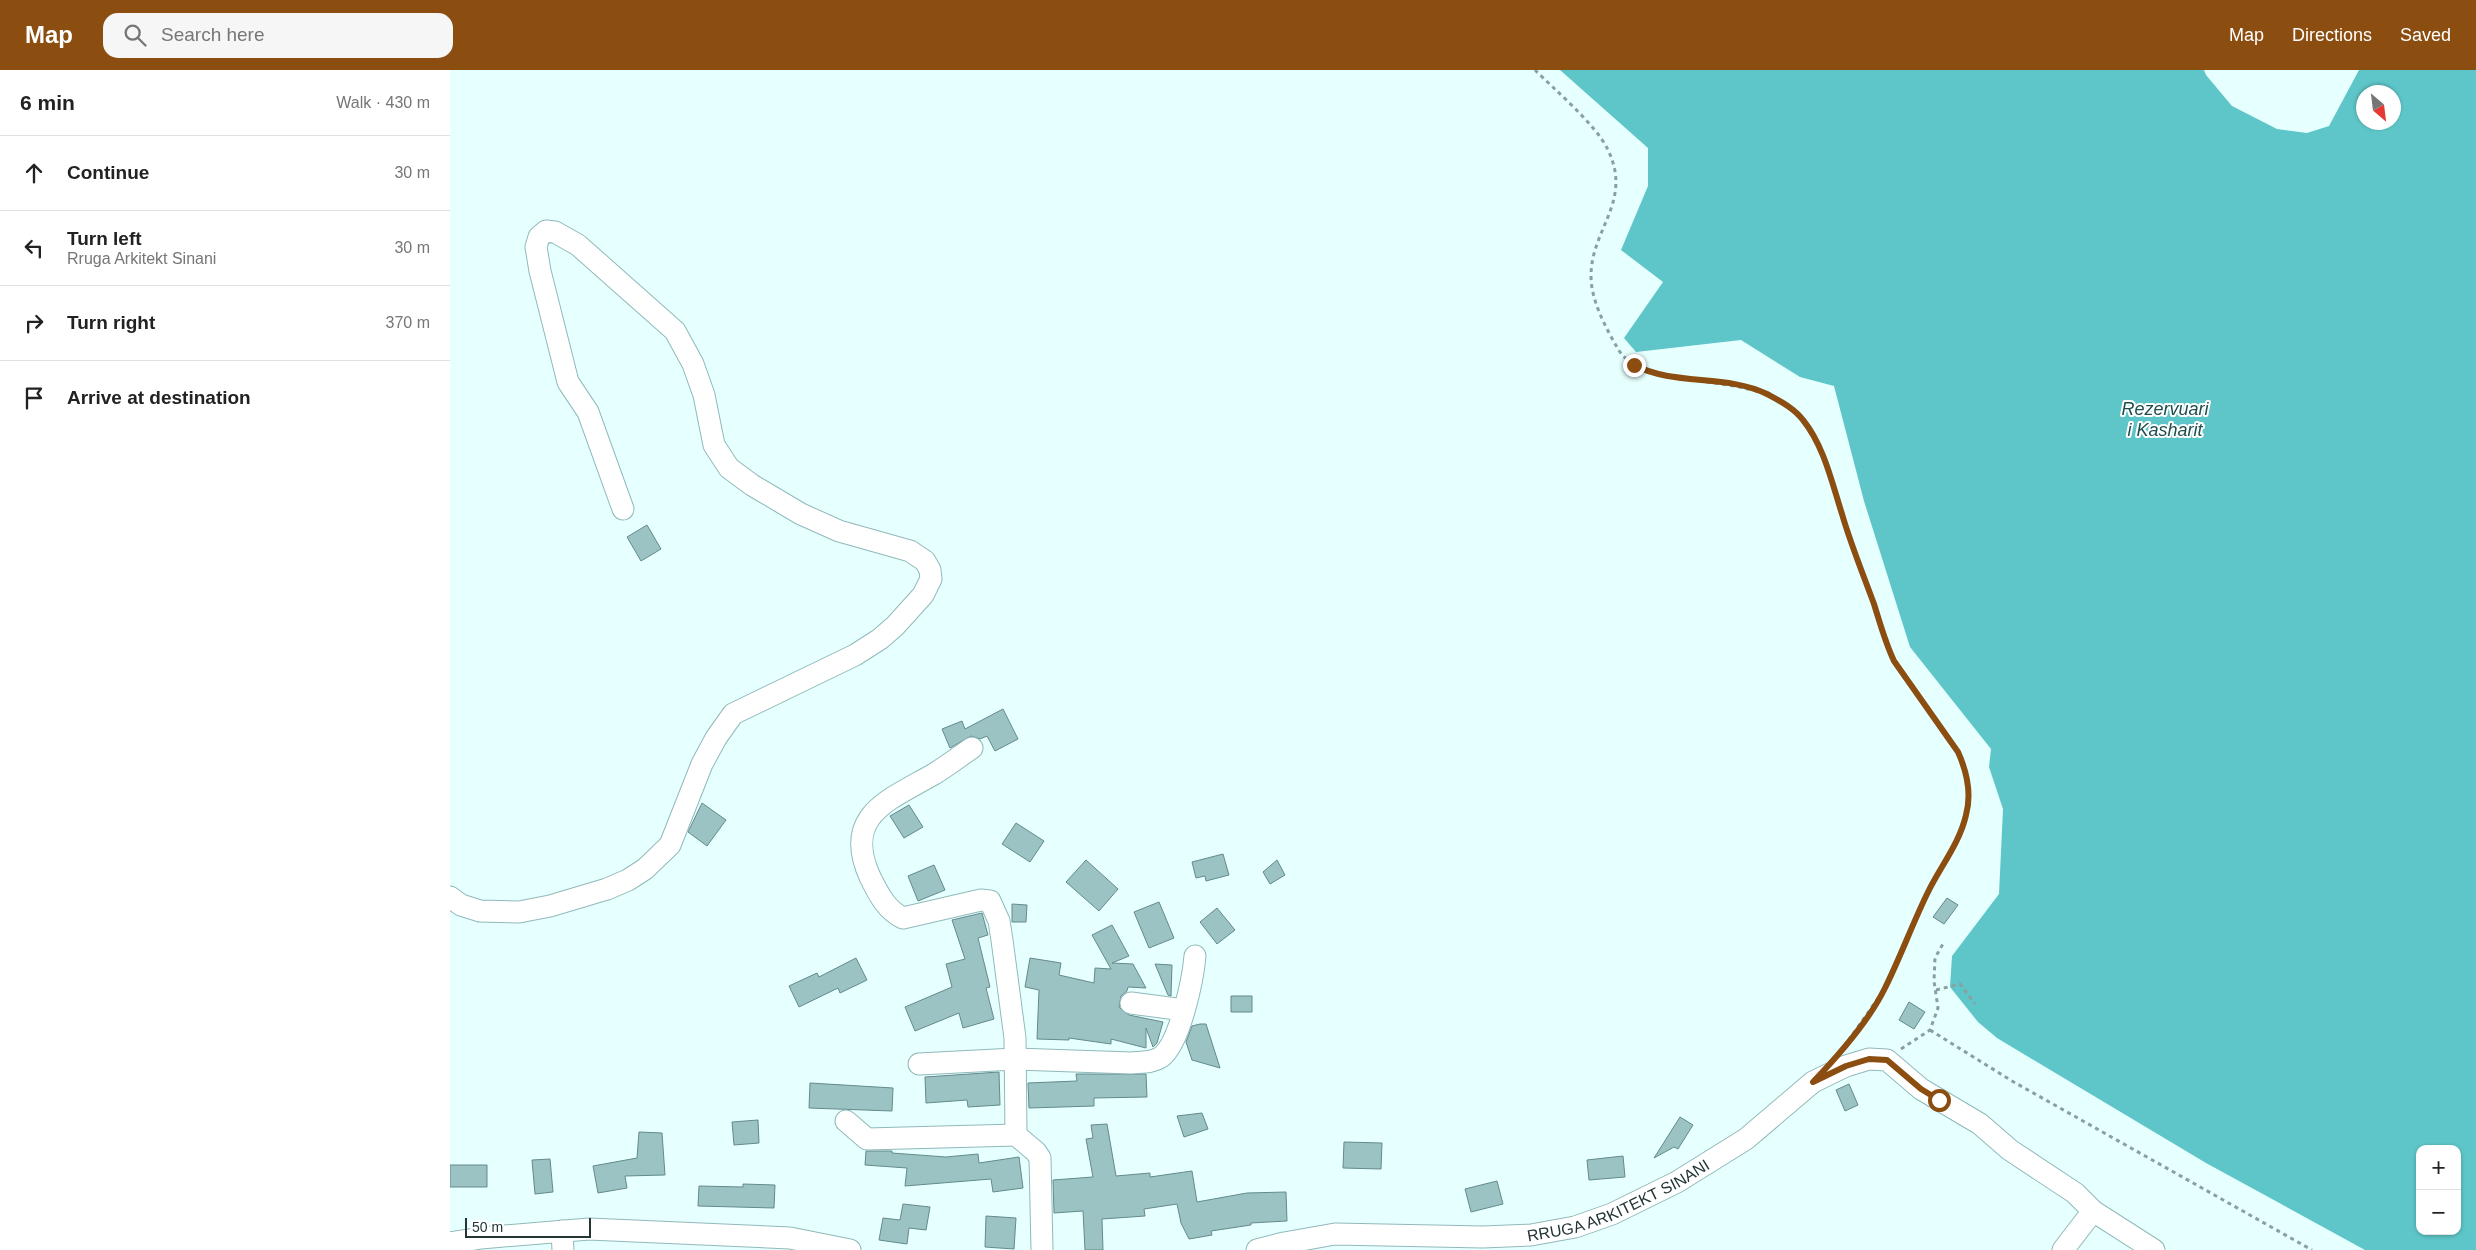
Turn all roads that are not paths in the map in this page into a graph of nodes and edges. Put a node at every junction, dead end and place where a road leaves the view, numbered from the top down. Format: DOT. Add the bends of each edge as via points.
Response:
graph roads {
  1 [pos="623,509"];
  2 [pos="972,748"];
  3 [pos="450,897"];
  4 [pos="1195,956"];
  5 [pos="1131,1004"];
  6 [pos="1184,1010"];
  7 [pos="1015,1059"];
  8 [pos="919,1064"];
  9 [pos="846,1121"];
  10 [pos="1016,1135"];
  11 [pos="2093,1211"];
  12 [pos="563,1240"];
  13 [pos="692,1241"];
  14 [pos="450,1243"];
  15 [pos="482,1244"];
  16 [pos="850,1250"];
  17 [pos="1042,1250"];
  18 [pos="1257,1250"];
  19 [pos="2063,1250"];
  20 [pos="2154,1250"];
  1 -- 3 [label="street" via="588,412 568,382 536,247 538,237 546,232 555,232 578,245 675,332 689,356 704,395 714,445 729,468 801,514 839,531 910,551 925,561 931,579 923,595 880,639 855,655 734,714 702,764 670,845 645,869 607,889 519,912 480,911 461,905"];
  2 -- 7 [label="street" via="878,808 866,825 860,849 876,889 888,907 903,918 975,901 990,901 999,921"];
  4 -- 6 [label="street"];
  5 -- 6 [label="street"];
  6 -- 7 [label="street" via="1168,1050 1148,1062"];
  7 -- 8 [label="street"];
  7 -- 10 [label="street"];
  9 -- 10 [label="street" via="867,1139"];
  10 -- 17 [label="street" via="1040,1158"];
  11 -- 18 [label="street, RRUGA ARKITEKT SINANI" via="2075,1193 2010,1150 1980,1124 1921,1089 1887,1060 1869,1059 1813,1082 1746,1139 1678,1182 1612,1214 1575,1227 1531,1235 1483,1238 1335,1234"];
  11 -- 19 [label="street"];
  11 -- 20 [label="street"];
  12 -- 13 [label="street" via="589,1229"];
  12 -- 15 [label="street"];
  13 -- 16 [label="street" via="790,1238"];
  14 -- 15 [label="street"];
}
